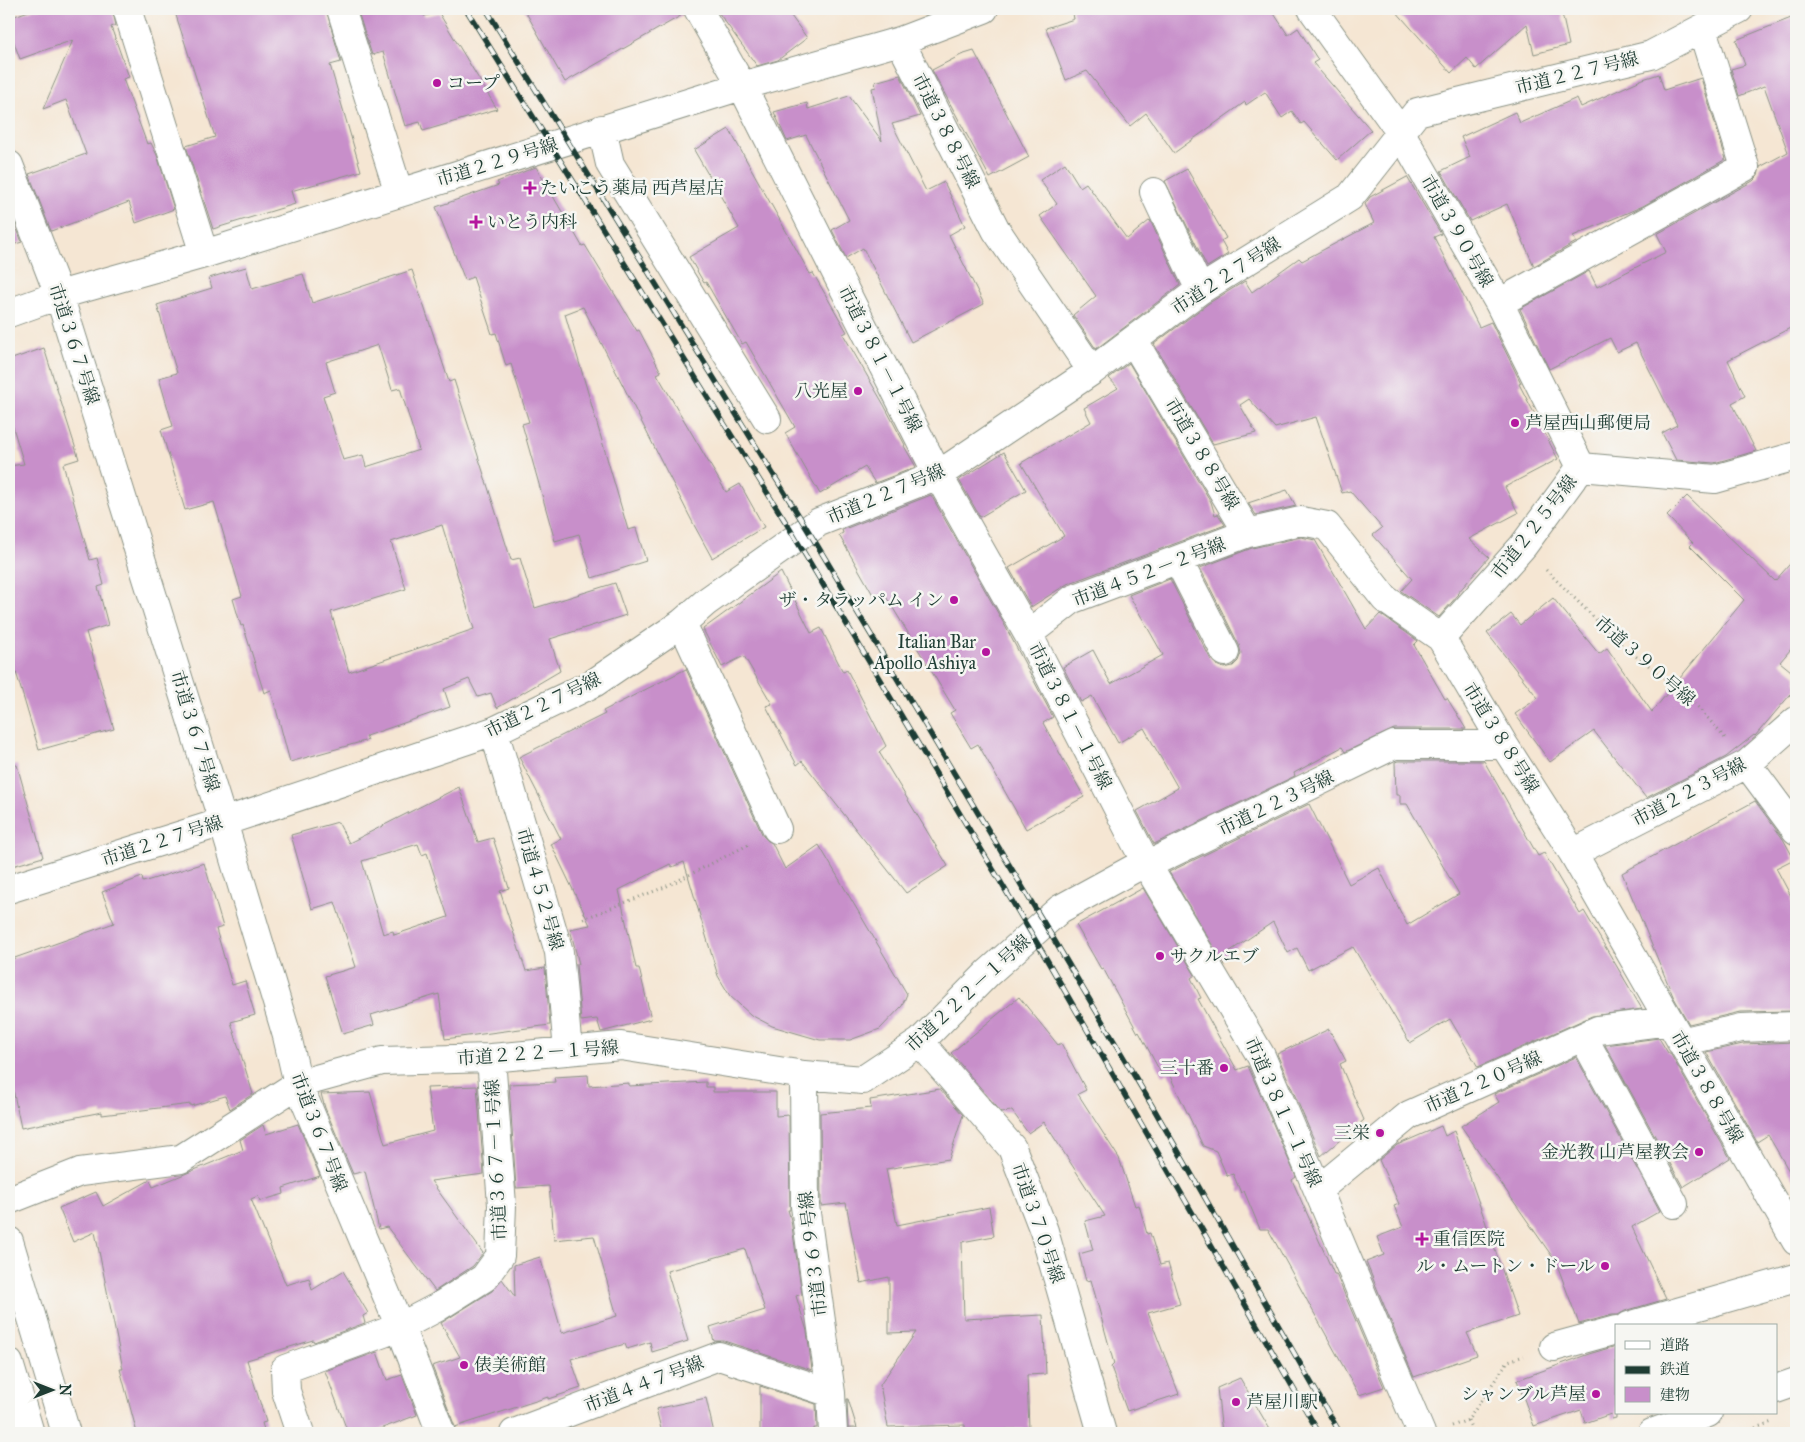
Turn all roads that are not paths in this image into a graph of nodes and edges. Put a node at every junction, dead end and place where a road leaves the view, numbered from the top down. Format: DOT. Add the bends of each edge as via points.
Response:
graph roads {
  1 [pos="127,9"];
  2 [pos="341,9"];
  3 [pos="698,9"];
  4 [pos="984,9"];
  5 [pos="1739,9"];
  6 [pos="1320,12"];
  7 [pos="1702,29"];
  8 [pos="900,41"];
  9 [pos="742,86"];
  10 [pos="602,130"];
  11 [pos="1401,133"];
  12 [pos="9,166"];
  13 [pos="1154,192"];
  14 [pos="399,193"];
  15 [pos="204,254"];
  16 [pos="1200,290"];
  17 [pos="59,296"];
  18 [pos="1499,303"];
  19 [pos="9,313"];
  20 [pos="1133,340"];
  21 [pos="1092,371"];
  22 [pos="767,419"];
  23 [pos="1796,456"];
  24 [pos="1581,467"];
  25 [pos="938,475"];
  26 [pos="1248,533"];
  27 [pos="1178,560"];
  28 [pos="682,623"];
  29 [pos="1028,634"];
  30 [pos="1441,638"];
  31 [pos="1225,652"];
  32 [pos="1796,721"];
  33 [pos="494,731"];
  34 [pos="1504,744"];
  35 [pos="1747,764"];
  36 [pos="223,822"];
  37 [pos="777,829"];
  38 [pos="1796,830"];
  39 [pos="1574,853"];
  40 [pos="1147,866"];
  41 [pos="9,890"];
  42 [pos="1060,909"];
  43 [pos="1796,1026"];
  44 [pos="1675,1031"];
  45 [pos="1583,1037"];
  46 [pos="920,1042"];
  47 [pos="568,1050"];
  48 [pos="491,1058"];
  49 [pos="804,1074"];
  50 [pos="298,1084"];
  51 [pos="1318,1190"];
  52 [pos="9,1200"];
  53 [pos="1674,1204"];
  54 [pos="1796,1241"];
  55 [pos="9,1242"];
  56 [pos="1796,1278"];
  57 [pos="1637,1324"];
  58 [pos="400,1327"];
  59 [pos="1615,1330"];
  60 [pos="1554,1347"];
  61 [pos="9,1363"];
  62 [pos="1796,1382"];
  63 [pos="1778,1388"];
  64 [pos="831,1393"];
  65 [pos="1705,1414"];
  66 [pos="30,1433"];
  67 [pos="66,1433"];
  68 [pos="300,1433"];
  69 [pos="441,1433"];
  70 [pos="514,1433"];
  71 [pos="833,1433"];
  72 [pos="1102,1433"];
  73 [pos="1421,1433"];
  74 [pos="1652,1433"];
  1 -- 15 [label="street"];
  2 -- 14 [label="street"];
  3 -- 9 [label="street, 市道３８１－１号線"];
  4 -- 8 [label="street, 市道２２９号線"];
  5 -- 7 [label="street, 市道２２７号線"];
  6 -- 11 [label="street, 市道３９０号線"];
  7 -- 11 [label="street, 市道２２７号線" via="1651,55 1417,112"];
  7 -- 18 [label="street" via="1746,167"];
  8 -- 9 [label="street, 市道２２９号線"];
  8 -- 21 [label="street, 市道３８８号線" via="996,230"];
  9 -- 10 [label="street, 市道２２９号線"];
  9 -- 25 [label="street, 市道３８１－１号線"];
  10 -- 14 [label="street, 市道２２９号線"];
  10 -- 22 [label="street" via="610,164"];
  11 -- 16 [label="street, 市道２２７号線" via="1350,197"];
  11 -- 18 [label="street, 市道３９０号線"];
  12 -- 17 [label="street, 市道３６７号線"];
  13 -- 16 [label="street"];
  14 -- 15 [label="street, 市道２２９号線"];
  15 -- 17 [label="street, 市道２２９号線"];
  16 -- 20 [label="street, 市道２２７号線"];
  17 -- 19 [label="street, 市道２２９号線"];
  17 -- 36 [label="street, 市道３６７号線"];
  18 -- 24 [label="street, 市道３９０号線"];
  20 -- 21 [label="street, 市道２２７号線"];
  20 -- 26 [label="street, 市道３８８号線"];
  21 -- 25 [label="street, 市道２２７号線"];
  23 -- 24 [label="street, 市道２２５号線" via="1715,479"];
  24 -- 30 [label="street, 市道２２５号線" via="1523,546"];
  25 -- 28 [label="street, 市道２２７号線" via="819,522 706,602"];
  25 -- 29 [label="street, 市道３８１－１号線"];
  26 -- 27 [label="street, 市道４５２－２号線"];
  26 -- 30 [label="street, 市道３８８号線" via="1301,521 1327,526 1386,599"];
  27 -- 29 [label="street, 市道４５２－２号線" via="1074,599"];
  27 -- 31 [label="street"];
  28 -- 33 [label="street, 市道２２７号線" via="594,683"];
  28 -- 37 [label="street"];
  29 -- 40 [label="street, 市道３８１－１号線"];
  30 -- 34 [label="street, 市道３８８号線"];
  32 -- 35 [label="street, 市道２２３号線"];
  33 -- 36 [label="street, 市道２２７号線"];
  33 -- 47 [label="street, 市道４５２号線" via="559,952"];
  34 -- 39 [label="street, 市道３８８号線"];
  34 -- 40 [label="street, 市道２２３号線" via="1394,746"];
  35 -- 38 [label="street"];
  35 -- 39 [label="street, 市道２２３号線"];
  36 -- 41 [label="street, 市道２２７号線"];
  36 -- 50 [label="street, 市道３６７号線" via="287,1036"];
  39 -- 44 [label="street, 市道３８８号線"];
  40 -- 42 [label="street, 市道２２３号線" via="1134,868"];
  40 -- 51 [label="street, 市道３８１－１号線" via="1261,1056"];
  42 -- 46 [label="street, 市道２２２－１号線" via="988,973"];
  43 -- 44 [label="street, 市道２２０号線"];
  44 -- 45 [label="street, 市道２２０号線" via="1598,1030"];
  44 -- 54 [label="street, 市道３８８号線"];
  45 -- 51 [label="street, 市道２２０号線" via="1409,1115"];
  45 -- 53 [label="street"];
  46 -- 49 [label="street, 市道２２２－１号線" via="864,1080"];
  46 -- 72 [label="street, 市道３７０号線" via="1012,1148 1044,1231"];
  47 -- 48 [label="street, 市道２２２－１号線"];
  47 -- 49 [label="street, 市道２２２－１号線" via="622,1046"];
  48 -- 50 [label="street, 市道２２２－１号線" via="382,1061"];
  48 -- 58 [label="street, 市道３６７－１号線" via="502,1205 500,1256 484,1278"];
  49 -- 64 [label="street, 市道３６９号線" via="805,1206"];
  50 -- 52 [label="street, 市道２２２－１号線" via="181,1159 80,1172"];
  50 -- 58 [label="street, 市道３６７号線"];
  51 -- 73 [label="street, 市道３８１－１号線"];
  55 -- 67 [label="street"];
  56 -- 57 [label="street"];
  58 -- 68 [label="street, 市道３６７－１号線" via="285,1369 286,1391"];
  58 -- 69 [label="street, 市道３６７号線"];
  59 -- 60 [label="street"];
  61 -- 66 [label="street"];
  62 -- 63 [label="street"];
  64 -- 70 [label="street, 市道４４７号線" via="719,1356"];
  64 -- 71 [label="street, 市道３６９号線"];
  65 -- 74 [label="street"];
}
